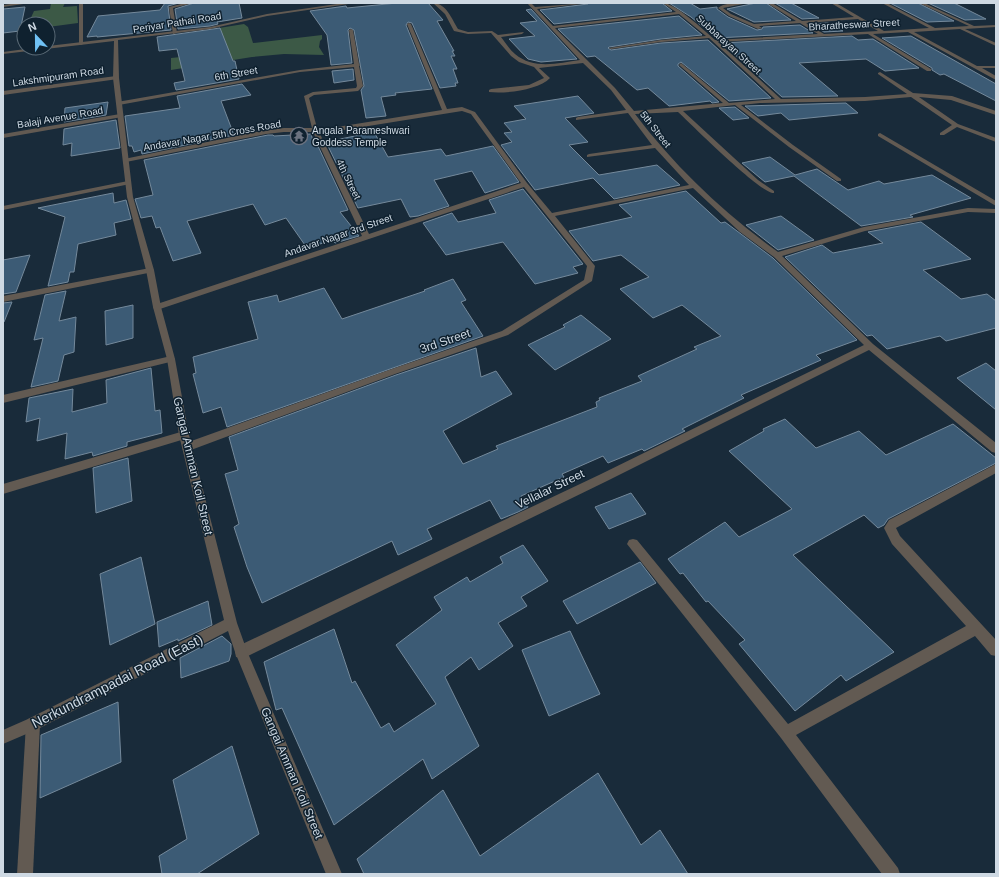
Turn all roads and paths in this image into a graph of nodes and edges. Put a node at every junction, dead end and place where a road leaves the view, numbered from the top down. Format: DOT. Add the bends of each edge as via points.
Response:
graph roads {
  1 [pos="28,3"];
  2 [pos="81,3"];
  3 [pos="191,3"];
  4 [pos="353,3"];
  5 [pos="435,3"];
  6 [pos="529,3"];
  7 [pos="586,3"];
  8 [pos="665,3"];
  9 [pos="746,3"];
  10 [pos="769,3"];
  11 [pos="833,3"];
  12 [pos="884,3"];
  13 [pos="921,3"];
  14 [pos="18,4"];
  15 [pos="3,6"];
  16 [pos="534,8"];
  17 [pos="681,13"];
  18 [pos="859,18"];
  19 [pos="801,21"];
  20 [pos="409,24"];
  21 [pos="754,25"];
  22 [pos="996,26"];
  23 [pos="551,27"];
  24 [pos="973,27"];
  25 [pos="960,28"];
  26 [pos="934,29"];
  27 [pos="351,30"];
  28 [pos="908,30"];
  29 [pos="869,32"];
  30 [pos="883,32"];
  31 [pos="175,33"];
  32 [pos="522,33"];
  33 [pos="823,35"];
  34 [pos="497,36"];
  35 [pos="710,37"];
  36 [pos="778,37"];
  37 [pos="116,41"];
  38 [pos="714,41"];
  39 [pos="81,44"];
  40 [pos="996,45"];
  41 [pos="612,48"];
  42 [pos="3,53"];
  43 [pos="584,61"];
  44 [pos="681,64"];
  45 [pos="358,65"];
  46 [pos="536,67"];
  47 [pos="978,67"];
  48 [pos="996,67"];
  49 [pos="929,70"];
  50 [pos="880,73"];
  51 [pos="116,78"];
  52 [pos="996,78"];
  53 [pos="491,91"];
  54 [pos="3,93"];
  55 [pos="913,95"];
  56 [pos="779,100"];
  57 [pos="119,102"];
  58 [pos="727,104"];
  59 [pos="737,104"];
  60 [pos="680,110"];
  61 [pos="444,111"];
  62 [pos="469,111"];
  63 [pos="632,112"];
  64 [pos="996,113"];
  65 [pos="120,116"];
  66 [pos="578,119"];
  67 [pos="956,125"];
  68 [pos="315,130"];
  69 [pos="942,134"];
  70 [pos="880,135"];
  71 [pos="3,136"];
  72 [pos="996,140"];
  73 [pos="656,146"];
  74 [pos="589,156"];
  75 [pos="126,160"];
  76 [pos="838,180"];
  77 [pos="128,183"];
  78 [pos="525,184"];
  79 [pos="694,186"];
  80 [pos="772,192"];
  81 [pos="996,204"];
  82 [pos="3,208"];
  83 [pos="996,211"];
  84 [pos="552,215"];
  85 [pos="366,236"];
  86 [pos="777,255"];
  87 [pos="150,270"];
  88 [pos="3,299"];
  89 [pos="158,307"];
  90 [pos="870,346"];
  91 [pos="170,359"];
  92 [pos="3,399"];
  93 [pos="184,435"];
  94 [pos="187,447"];
  95 [pos="996,449"];
  96 [pos="996,468"];
  97 [pos="3,489"];
  98 [pos="633,544"];
  99 [pos="231,623"];
  100 [pos="976,628"];
  101 [pos="996,650"];
  102 [pos="241,652"];
  103 [pos="33,724"];
  104 [pos="786,733"];
  105 [pos="3,737"];
  106 [pos="25,874"];
  107 [pos="334,874"];
  108 [pos="892,874"];
  1 -- 14 [label="street"];
  2 -- 39 [label="street"];
  3 -- 31 [label="street" via="171,7"];
  4 -- 31 [label="street, Periyar Pathai Road" via="267,15"];
  5 -- 34 [label="street" via="447,12 456,30 468,33 489,32"];
  6 -- 16 [label="street, 5th Street"];
  7 -- 16 [label="street"];
  8 -- 17 [label="street, Subbarayan Street"];
  9 -- 21 [label="street" via="720,8"];
  10 -- 19 [label="street"];
  11 -- 18 [label="street"];
  12 -- 26 [label="street"];
  13 -- 24 [label="street"];
  14 -- 15 [label="street"];
  16 -- 23 [label="street, 5th Street"];
  17 -- 23 [label="street"];
  17 -- 35 [label="street, Subbarayan Street"];
  18 -- 19 [label="street"];
  18 -- 30 [label="street"];
  19 -- 21 [label="street"];
  19 -- 33 [label="street"];
  20 -- 61 [label="street"];
  21 -- 36 [label="street"];
  22 -- 24 [label="street, Bharatheswar Street"];
  23 -- 43 [label="street, 5th Street"];
  24 -- 25 [label="street, Bharatheswar Street"];
  25 -- 26 [label="street, Bharatheswar Street"];
  25 -- 40 [label="street"];
  26 -- 28 [label="street, Bharatheswar Street"];
  27 -- 45 [label="street"];
  28 -- 30 [label="street, Bharatheswar Street"];
  28 -- 47 [label="street"];
  29 -- 30 [label="street, Bharatheswar Street"];
  29 -- 33 [label="street, Bharatheswar Street"];
  29 -- 49 [label="street"];
  31 -- 37 [label="street, Periyar Pathai Road"];
  32 -- 34 [label="street"];
  33 -- 36 [label="street, Bharatheswar Street"];
  34 -- 46 [label="street" via="522,62"];
  35 -- 38 [label="street, Subbarayan Street"];
  35 -- 41 [label="street"];
  36 -- 38 [label="street, Bharatheswar Street"];
  37 -- 39 [label="street, Periyar Pathai Road"];
  37 -- 51 [label="street, Gangai Amman Koil Street"];
  38 -- 56 [label="street, Subbarayan Street"];
  39 -- 42 [label="street, Periyar Pathai Road"];
  43 -- 46 [label="street"];
  43 -- 63 [label="street, 5th Street"];
  44 -- 58 [label="street"];
  45 -- 57 [label="street, 6th Street" via="300,71"];
  45 -- 68 [label="street, 4th Street" via="358,88 306,97"];
  46 -- 53 [label="street" via="547,78 545,81"];
  47 -- 48 [label="street"];
  47 -- 52 [label="street"];
  50 -- 55 [label="street"];
  51 -- 54 [label="street, Lakshmipuram Road"];
  51 -- 57 [label="street, Gangai Amman Koil Street"];
  55 -- 56 [label="street" via="865,99"];
  55 -- 64 [label="street" via="952,98"];
  55 -- 67 [label="street"];
  56 -- 59 [label="street"];
  57 -- 65 [label="street, Gangai Amman Koil Street"];
  58 -- 59 [label="street"];
  58 -- 60 [label="street"];
  59 -- 76 [label="street"];
  60 -- 63 [label="street"];
  60 -- 80 [label="street" via="756,181"];
  61 -- 62 [label="street, Andavar Nagar 5th Cross Road"];
  61 -- 68 [label="street, Andavar Nagar 5th Cross Road" via="331,130"];
  62 -- 78 [label="street, 3rd Street"];
  63 -- 66 [label="street"];
  63 -- 73 [label="street, 5th Street"];
  65 -- 71 [label="street, Balaji Avenue Road"];
  65 -- 75 [label="street, Gangai Amman Koil Street"];
  67 -- 69 [label="street"];
  67 -- 72 [label="street"];
  68 -- 75 [label="street, Andavar Nagar 5th Cross Road" via="266,132"];
  68 -- 85 [label="street, 4th Street"];
  70 -- 81 [label="street"];
  73 -- 74 [label="street"];
  73 -- 79 [label="street, 5th Street"];
  75 -- 77 [label="street, Gangai Amman Koil Street"];
  77 -- 82 [label="street"];
  77 -- 87 [label="street, Gangai Amman Koil Street"];
  78 -- 84 [label="street, 3rd Street"];
  78 -- 85 [label="street, Andavar Nagar 3rd Street"];
  79 -- 84 [label="street"];
  79 -- 86 [label="street, 5th Street" via="743,230"];
  83 -- 86 [label="street" via="968,210 864,229"];
  84 -- 94 [label="street, 3rd Street" via="591,266 588,281 505,333"];
  85 -- 89 [label="street, Andavar Nagar 3rd Street"];
  86 -- 90 [label="street, 5th Street"];
  87 -- 88 [label="street"];
  87 -- 89 [label="street, Gangai Amman Koil Street"];
  89 -- 91 [label="street, Gangai Amman Koil Street"];
  90 -- 95 [label="street, 5th Street"];
  90 -- 102 [label="street, Vellalar Street"];
  91 -- 92 [label="street"];
  91 -- 93 [label="street, Gangai Amman Koil Street"];
  93 -- 94 [label="street, Gangai Amman Koil Street"];
  93 -- 97 [label="street"];
  94 -- 99 [label="street, Gangai Amman Koil Street"];
  96 -- 100 [label="street" via="893,523 890,528 896,540"];
  98 -- 104 [label="street"];
  99 -- 102 [label="street, Gangai Amman Koil Street"];
  99 -- 103 [label="street, Nerkundrampadai Road (East)"];
  100 -- 101 [label="street"];
  100 -- 104 [label="street"];
  102 -- 107 [label="street, Gangai Amman Koil Street"];
  103 -- 105 [label="street, Nerkundrampadai Road (East)"];
  103 -- 106 [label="street"];
  104 -- 108 [label="street"];
}
